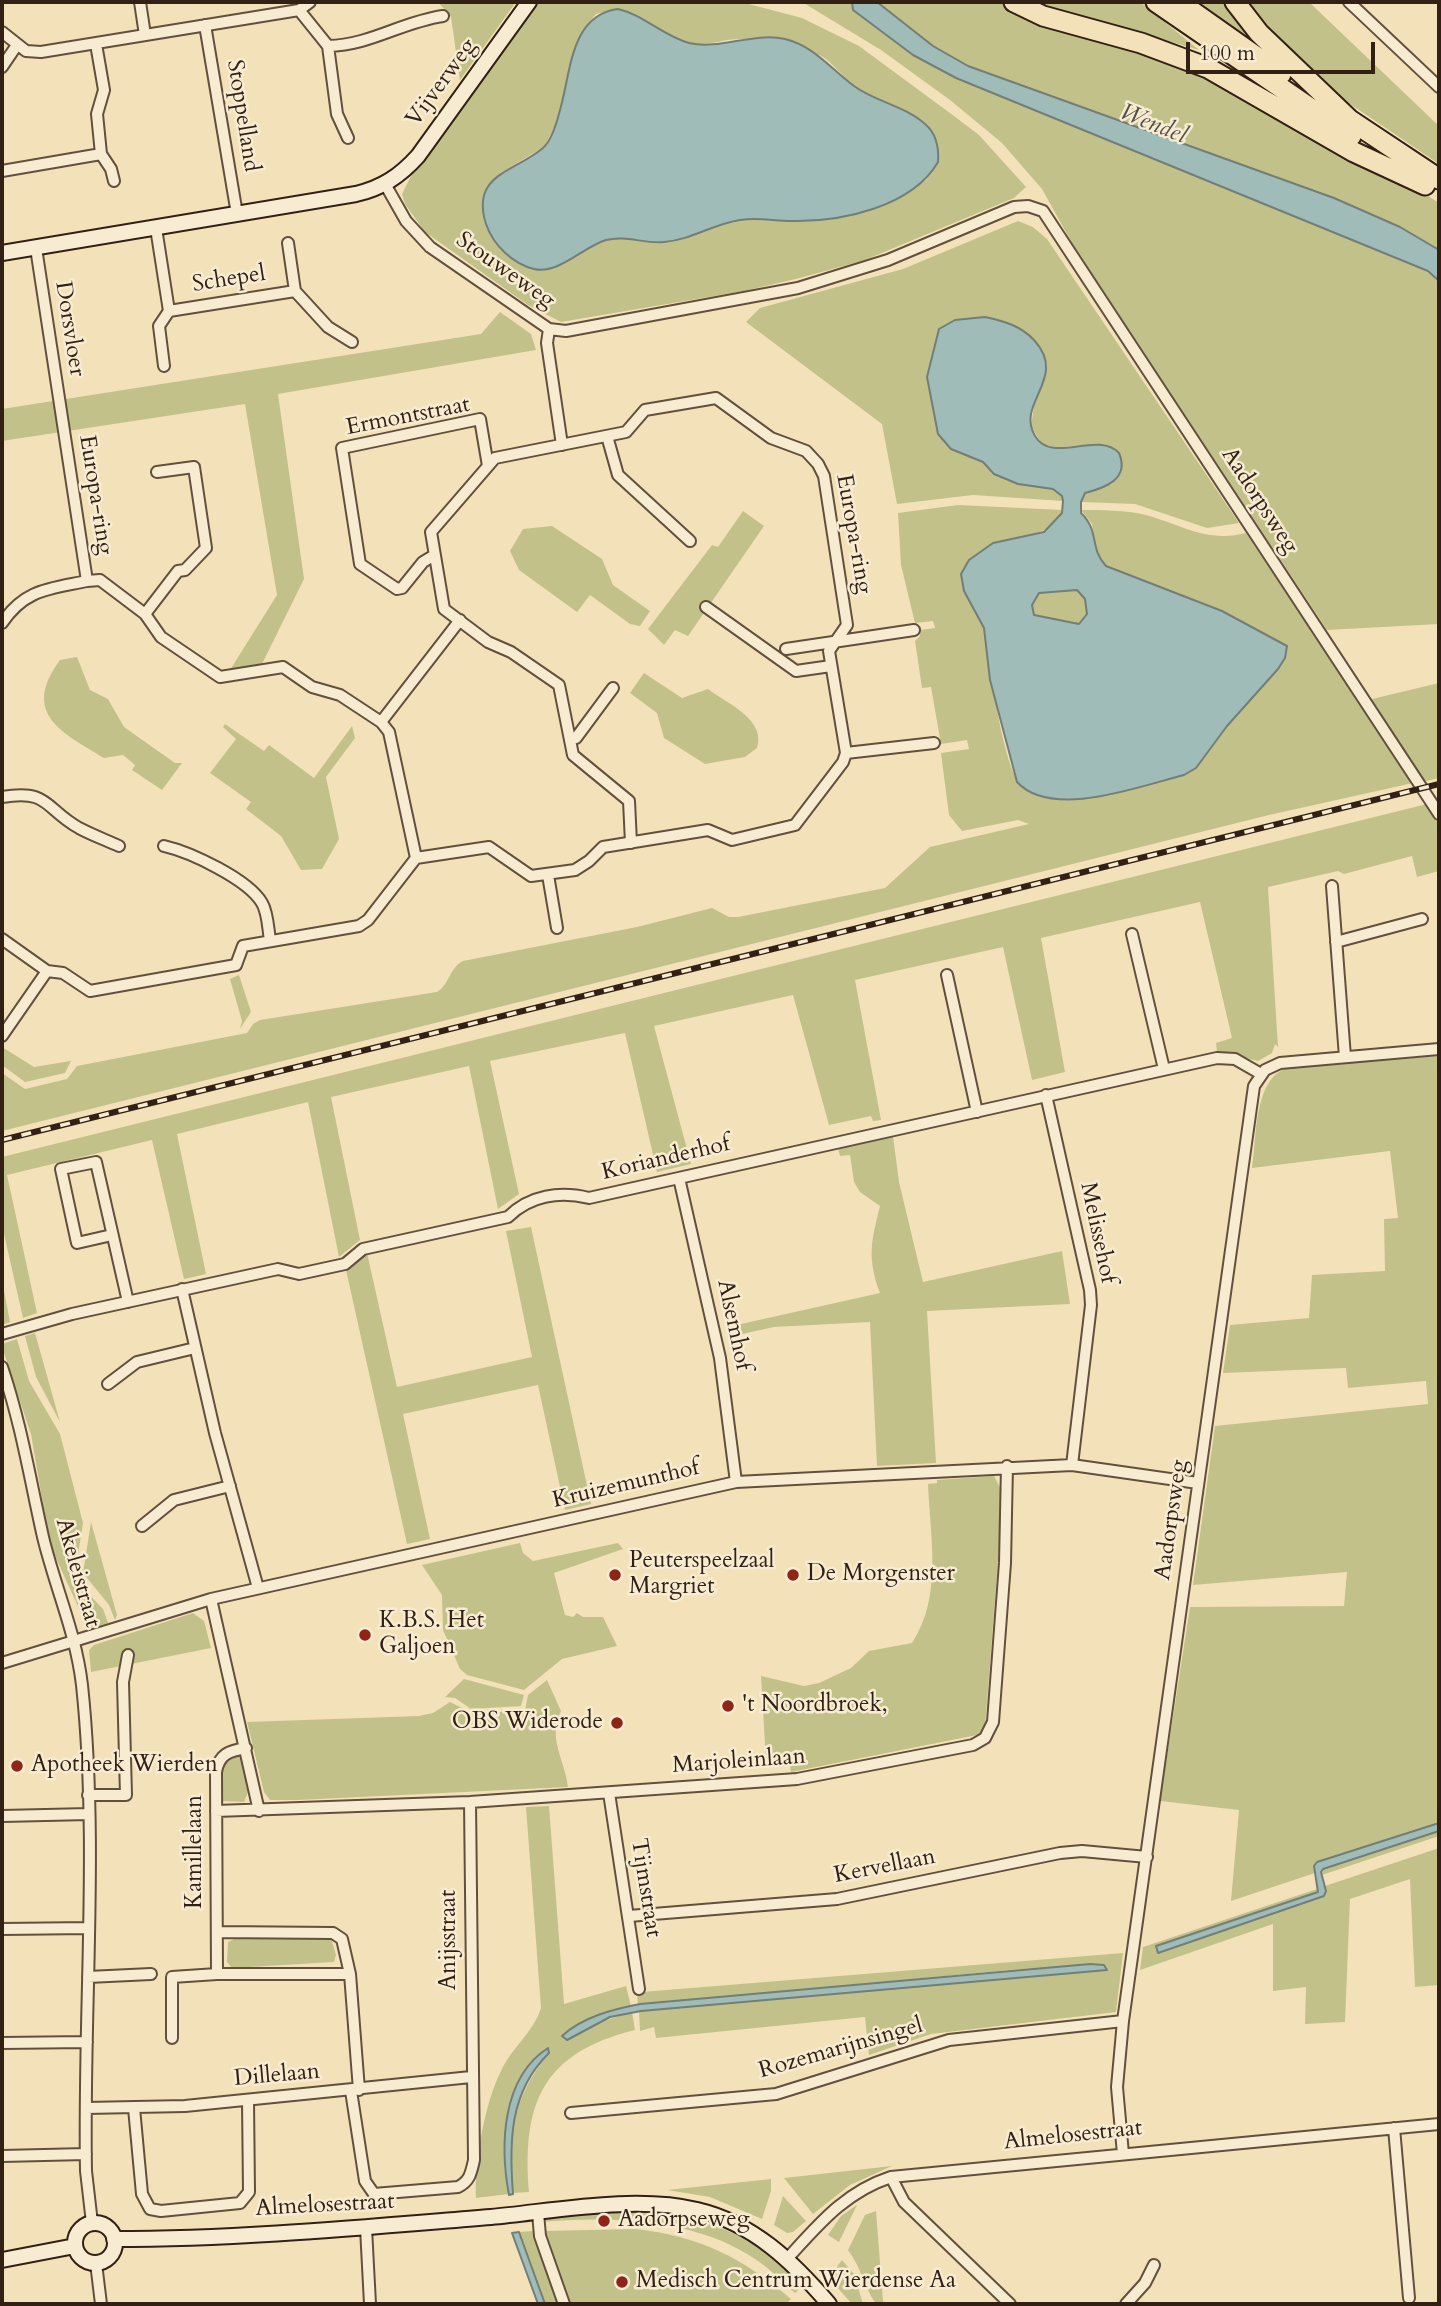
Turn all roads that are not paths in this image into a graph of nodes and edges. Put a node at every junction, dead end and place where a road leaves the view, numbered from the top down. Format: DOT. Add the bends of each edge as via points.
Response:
graph roads {
  1 [pos="140,2"];
  2 [pos="310,2"];
  3 [pos="528,2"];
  4 [pos="1014,2"];
  5 [pos="1156,2"];
  6 [pos="1179,2"];
  7 [pos="1235,2"];
  8 [pos="1349,2"];
  9 [pos="299,10"];
  10 [pos="443,16"];
  11 [pos="205,25"];
  12 [pos="2,32"];
  13 [pos="145,35"];
  14 [pos="96,44"];
  15 [pos="17,46"];
  16 [pos="328,46"];
  17 [pos="2,67"];
  18 [pos="1439,87"];
  19 [pos="1349,119"];
  20 [pos="348,138"];
  21 [pos="101,154"];
  22 [pos="2,171"];
  23 [pos="114,181"];
  24 [pos="385,184"];
  25 [pos="1434,186"];
  26 [pos="1043,211"];
  27 [pos="237,214"];
  28 [pos="156,228"];
  29 [pos="288,243"];
  30 [pos="36,248"];
  31 [pos="2,253"];
  32 [pos="295,291"];
  33 [pos="169,311"];
  34 [pos="550,329"];
  35 [pos="352,342"];
  36 [pos="164,366"];
  37 [pos="61,417"];
  38 [pos="607,436"];
  39 [pos="562,445"];
  40 [pos="488,466"];
  41 [pos="157,472"];
  42 [pos="690,541"];
  43 [pos="433,556"];
  44 [pos="87,581"];
  45 [pos="2,600"];
  46 [pos="706,607"];
  47 [pos="11,609"];
  48 [pos="145,614"];
  49 [pos="460,620"];
  50 [pos="2,623"];
  51 [pos="914,630"];
  52 [pos="837,642"];
  53 [pos="786,649"];
  54 [pos="831,666"];
  55 [pos="613,688"];
  56 [pos="381,722"];
  57 [pos="570,739"];
  58 [pos="934,743"];
  59 [pos="846,753"];
  60 [pos="2,797"];
  61 [pos="1439,814"];
  62 [pos="631,843"];
  63 [pos="119,846"];
  64 [pos="164,846"];
  65 [pos="416,858"];
  66 [pos="548,875"];
  67 [pos="1332,886"];
  68 [pos="1422,919"];
  69 [pos="557,928"];
  70 [pos="1132,934"];
  71 [pos="2,939"];
  72 [pos="270,940"];
  73 [pos="1336,942"];
  74 [pos="47,971"];
  75 [pos="947,975"];
  76 [pos="2,1036"];
  77 [pos="1439,1049"];
  78 [pos="1345,1057"];
  79 [pos="1164,1069"];
  80 [pos="1261,1074"];
  81 [pos="1046,1096"];
  82 [pos="977,1112"];
  83 [pos="679,1178"];
  84 [pos="112,1235"];
  85 [pos="182,1289"];
  86 [pos="128,1301"];
  87 [pos="2,1334"];
  88 [pos="195,1348"];
  89 [pos="2,1367"];
  90 [pos="108,1384"];
  91 [pos="1072,1465"];
  92 [pos="1007,1466"];
  93 [pos="736,1482"];
  94 [pos="1198,1483"];
  95 [pos="230,1486"];
  96 [pos="142,1526"];
  97 [pos="258,1588"];
  98 [pos="211,1599"];
  99 [pos="75,1639"];
  100 [pos="128,1654"];
  101 [pos="2,1663"];
  102 [pos="246,1748"];
  103 [pos="609,1793"];
  104 [pos="88,1795"];
  105 [pos="470,1802"];
  106 [pos="216,1811"];
  107 [pos="259,1811"];
  108 [pos="89,1814"];
  109 [pos="2,1816"];
  110 [pos="1147,1857"];
  111 [pos="629,1916"];
  112 [pos="89,1928"];
  113 [pos="2,1929"];
  114 [pos="217,1932"];
  115 [pos="151,1973"];
  116 [pos="217,1974"];
  117 [pos="350,1974"];
  118 [pos="88,1977"];
  119 [pos="639,1989"];
  120 [pos="1123,2021"];
  121 [pos="172,2038"];
  122 [pos="87,2042"];
  123 [pos="2,2043"];
  124 [pos="471,2077"];
  125 [pos="355,2090"];
  126 [pos="248,2100"];
  127 [pos="86,2108"];
  128 [pos="134,2108"];
  129 [pos="571,2113"];
  130 [pos="1439,2124"];
  131 [pos="1394,2128"];
  132 [pos="86,2154"];
  133 [pos="1123,2154"];
  134 [pos="2,2156"];
  135 [pos="891,2177"];
  136 [pos="538,2213"];
  137 [pos="92,2223"];
  138 [pos="366,2228"];
  139 [pos="114,2239"];
  140 [pos="75,2246"];
  141 [pos="2,2259"];
  142 [pos="787,2259"];
  143 [pos="96,2263"];
  144 [pos="1154,2264"];
  145 [pos="1409,2298"];
  146 [pos="101,2304"];
  147 [pos="369,2304"];
  148 [pos="564,2304"];
  149 [pos="829,2304"];
  150 [pos="1010,2304"];
  151 [pos="1126,2304"];
  1 -- 13 [label="street"];
  2 -- 9 [label="street"];
  3 -- 24 [label="street, Vijverweg" via="418,156"];
  4 -- 25 [label="highway" via="1043,16 1141,43 1208,68 1354,152"];
  5 -- 25 [label="highway" via="1213,44"];
  6 -- 19 [label="highway"];
  7 -- 19 [label="highway" via="1259,33"];
  8 -- 18 [label="street"];
  9 -- 11 [label="street"];
  9 -- 16 [label="street"];
  10 -- 16 [label="street" via="417,20 363,43"];
  11 -- 13 [label="street"];
  11 -- 27 [label="street, Stoppelland"];
  12 -- 15 [label="street"];
  13 -- 14 [label="street"];
  14 -- 15 [label="street" via="41,52"];
  14 -- 21 [label="street" via="104,90 97,114"];
  15 -- 17 [label="street"];
  16 -- 20 [label="street" via="337,114"];
  19 -- 25 [label="highway"];
  21 -- 22 [label="street"];
  21 -- 23 [label="street"];
  24 -- 27 [label="street" via="356,194"];
  24 -- 34 [label="street, Stouweweg" via="403,216 430,247"];
  26 -- 34 [label="street, Stouweweg" via="1014,207 888,260 797,288 579,328"];
  26 -- 61 [label="street, Aadorpsweg"];
  27 -- 28 [label="street"];
  28 -- 30 [label="street"];
  28 -- 33 [label="street, Schepel"];
  29 -- 32 [label="street, Schepel"];
  30 -- 31 [label="street"];
  30 -- 37 [label="street, Dorsvloer"];
  32 -- 33 [label="street, Schepel"];
  32 -- 35 [label="street, Schepel" via="328,327"];
  33 -- 36 [label="street, Schepel" via="159,326"];
  34 -- 39 [label="street" via="547,343"];
  37 -- 44 [label="street, Europa-ring"];
  38 -- 39 [label="street, Europa-ring"];
  38 -- 42 [label="street" via="618,475"];
  38 -- 52 [label="street, Europa-ring" via="626,432 645,410 716,398 771,438 806,451 824,476 847,625"];
  39 -- 40 [label="street, Europa-ring" via="495,458"];
  40 -- 43 [label="street" via="430,532"];
  40 -- 43 [label="street, Ermontstraat" via="480,419 342,448 360,564 397,589"];
  41 -- 48 [label="street" via="194,467 206,548 185,570 178,571"];
  43 -- 49 [label="street" via="444,609"];
  44 -- 47 [label="street, Europa-ring" via="33,592"];
  44 -- 48 [label="street" via="100,580"];
  45 -- 47 [label="street"];
  46 -- 54 [label="street" via="796,671"];
  47 -- 50 [label="street, Europa-ring"];
  48 -- 56 [label="street" via="161,637 220,677 283,667"];
  49 -- 56 [label="street"];
  49 -- 57 [label="street" via="559,685"];
  51 -- 52 [label="street"];
  52 -- 53 [label="street"];
  52 -- 54 [label="street, Europa-ring" via="829,651"];
  54 -- 59 [label="street, Europa-ring"];
  55 -- 57 [label="street" via="576,738"];
  56 -- 65 [label="street" via="389,732"];
  57 -- 62 [label="street" via="573,755 629,801"];
  58 -- 59 [label="street"];
  59 -- 62 [label="street" via="795,825 732,840 708,830"];
  60 -- 63 [label="street" via="26,793 38,797 77,827"];
  62 -- 66 [label="street" via="603,847 575,870"];
  64 -- 72 [label="street" via="251,888 264,905"];
  65 -- 66 [label="street" via="489,847 531,876"];
  65 -- 72 [label="street" via="369,920 359,926"];
  66 -- 69 [label="street"];
  67 -- 73 [label="street"];
  68 -- 73 [label="street"];
  70 -- 79 [label="street"];
  71 -- 74 [label="street"];
  72 -- 74 [label="street" via="243,946 236,965 90,991 63,973"];
  73 -- 78 [label="street"];
  74 -- 76 [label="street"];
  75 -- 82 [label="street"];
  77 -- 78 [label="street"];
  78 -- 80 [label="street" via="1275,1064"];
  79 -- 80 [label="street, Korianderhof" via="1226,1058"];
  79 -- 81 [label="street, Korianderhof"];
  80 -- 94 [label="street, Aadorpsweg" via="1253,1093"];
  81 -- 82 [label="street, Korianderhof"];
  81 -- 91 [label="street, Melissehof" via="1090,1290"];
  82 -- 83 [label="street, Korianderhof"];
  83 -- 85 [label="street, Korianderhof" via="589,1198 566,1193 526,1202 508,1217 363,1249 345,1264 299,1274 278,1269"];
  83 -- 93 [label="street, Alsemhof" via="720,1358"];
  84 -- 84 [label="street" via="77,1243 61,1170 96,1162"];
  84 -- 86 [label="street"];
  85 -- 86 [label="street, Korianderhof"];
  85 -- 88 [label="street"];
  86 -- 87 [label="street, Korianderhof"];
  88 -- 90 [label="street" via="137,1363"];
  88 -- 95 [label="street"];
  89 -- 99 [label="street, Akeleistraat" via="25,1443 49,1559"];
  91 -- 92 [label="street, Kruizemunthof"];
  91 -- 94 [label="street, Kruizemunthof"];
  92 -- 93 [label="street, Kruizemunthof"];
  92 -- 103 [label="street, Marjoleinlaan" via="993,1722 985,1738 973,1745 816,1777"];
  93 -- 97 [label="street, Kruizemunthof"];
  94 -- 110 [label="street, Aadorpsweg"];
  95 -- 96 [label="street" via="174,1500"];
  95 -- 97 [label="street"];
  97 -- 98 [label="street, Kruizemunthof"];
  98 -- 99 [label="street, Kruizemunthof"];
  98 -- 102 [label="street"];
  99 -- 101 [label="street, Kruizemunthof"];
  99 -- 104 [label="street, Akeleistraat"];
  100 -- 104 [label="street" via="123,1682 126,1795"];
  102 -- 106 [label="street, Kamillelaan" via="225,1754 218,1763"];
  102 -- 107 [label="street"];
  103 -- 105 [label="street, Marjoleinlaan"];
  103 -- 111 [label="street, Tijmstraat"];
  104 -- 108 [label="street, Akeleistraat"];
  105 -- 107 [label="street, Marjoleinlaan"];
  105 -- 124 [label="street, Anijsstraat"];
  106 -- 107 [label="street, Marjoleinlaan"];
  106 -- 114 [label="street, Kamillelaan"];
  108 -- 109 [label="street"];
  108 -- 112 [label="street, Akeleistraat"];
  110 -- 111 [label="street, Kervellaan" via="1060,1853 837,1899"];
  110 -- 120 [label="street, Aadorpsweg"];
  111 -- 119 [label="street, Tijmstraat"];
  112 -- 113 [label="street"];
  112 -- 118 [label="street, Akeleistraat"];
  114 -- 116 [label="street, Kamillelaan"];
  114 -- 117 [label="street" via="333,1933 345,1944"];
  115 -- 118 [label="street"];
  116 -- 117 [label="street"];
  116 -- 121 [label="street" via="172,1977"];
  117 -- 125 [label="street"];
  118 -- 122 [label="street, Akeleistraat"];
  120 -- 129 [label="street, Rozemarijnsingel" via="949,2040 776,2094"];
  120 -- 133 [label="street, Aadorpsweg" via="1117,2087"];
  122 -- 123 [label="street"];
  122 -- 127 [label="street, Akeleistraat"];
  124 -- 125 [label="street, Dillelaan"];
  124 -- 125 [label="street, Anijsstraat" via="474,2161 471,2176 458,2187 374,2194 365,2181"];
  125 -- 126 [label="street, Dillelaan"];
  126 -- 128 [label="street, Dillelaan"];
  126 -- 128 [label="street" via="250,2192 240,2203 161,2211 150,2209 142,2194"];
  127 -- 128 [label="street, Dillelaan"];
  127 -- 132 [label="street, Akeleistraat"];
  130 -- 131 [label="street, Almelosestraat"];
  131 -- 133 [label="street, Almelosestraat"];
  131 -- 145 [label="street"];
  132 -- 134 [label="street"];
  132 -- 137 [label="street, Akeleistraat"];
  133 -- 135 [label="street, Almelosestraat"];
  135 -- 142 [label="street, Almelosestraat" via="853,2193 836,2206"];
  135 -- 150 [label="street" via="904,2202"];
  136 -- 138 [label="street, Almelosestraat"];
  136 -- 142 [label="street, Almelosestraat" via="638,2204 679,2206 749,2230"];
  136 -- 148 [label="street" via="540,2236"];
  137 -- 139 [label="street" via="109,2229"];
  137 -- 140 [label="street" via="81,2228"];
  138 -- 139 [label="street, Almelosestraat"];
  138 -- 147 [label="street"];
  139 -- 143 [label="street" via="112,2252"];
  140 -- 141 [label="street"];
  140 -- 143 [label="street" via="80,2257"];
  142 -- 149 [label="street, Almelosestraat"];
  143 -- 146 [label="street"];
  144 -- 151 [label="street" via="1145,2283"];
}
